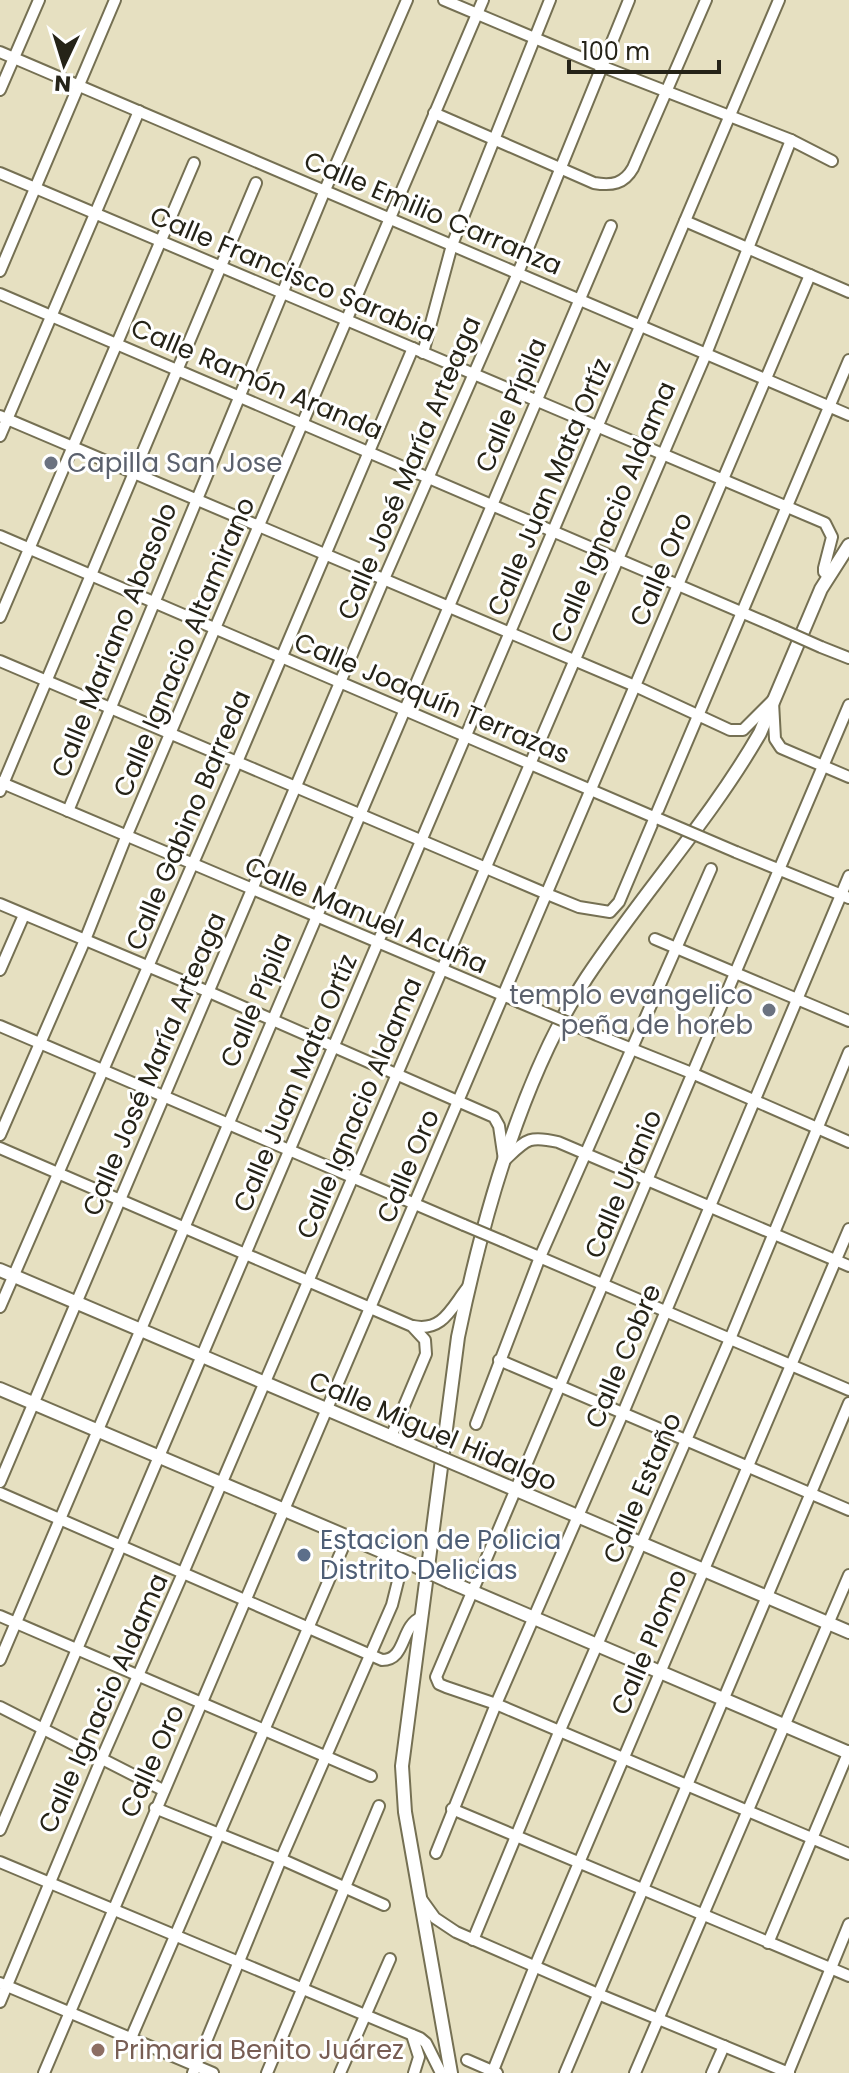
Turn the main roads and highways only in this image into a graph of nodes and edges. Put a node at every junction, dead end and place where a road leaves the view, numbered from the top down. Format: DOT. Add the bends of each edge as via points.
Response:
graph roads {
  1 [pos="849,545"];
  2 [pos="0,1270"];
  3 [pos="0,1389"];
  4 [pos="849,1632"];
  5 [pos="849,1752"];
  6 [pos="451,2073"];
  1 -- 6 [label="main road" via="828,576 747,755 569,1007 504,1161 468,1287 402,1766 405,1812"];
  2 -- 4 [label="main road, Calle Miguel Hidalgo, bridge"];
  3 -- 5 [label="main road, bridge"];
}
